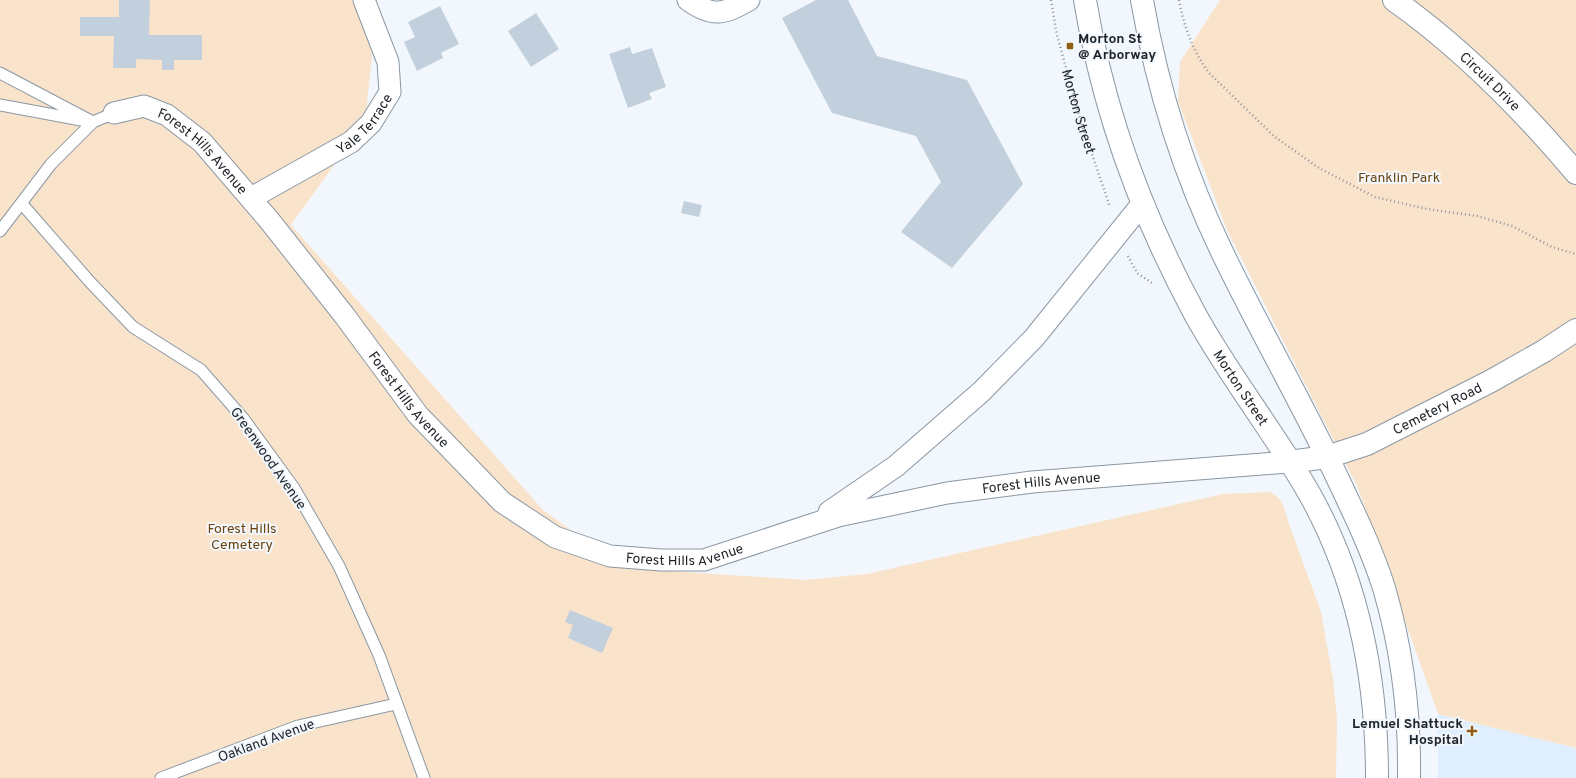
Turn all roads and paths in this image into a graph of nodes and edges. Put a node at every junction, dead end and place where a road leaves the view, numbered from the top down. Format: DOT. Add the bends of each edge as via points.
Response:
graph roads {
  1 [pos="364,0"];
  2 [pos="688,0"];
  3 [pos="749,0"];
  4 [pos="1051,0"];
  5 [pos="1085,0"];
  6 [pos="1142,0"];
  7 [pos="1179,0"];
  8 [pos="1394,0"];
  9 [pos="0,73"];
  10 [pos="0,105"];
  11 [pos="114,113"];
  12 [pos="93,122"];
  13 [pos="1576,173"];
  14 [pos="251,198"];
  15 [pos="22,204"];
  16 [pos="1142,204"];
  17 [pos="1111,213"];
  18 [pos="0,231"];
  19 [pos="1576,254"];
  20 [pos="1576,330"];
  21 [pos="1327,457"];
  22 [pos="1289,462"];
  23 [pos="797,530"];
  24 [pos="396,704"];
  25 [pos="161,778"];
  26 [pos="424,778"];
  27 [pos="1377,778"];
  28 [pos="1409,778"];
  1 -- 14 [label="street, Yale Terrace" via="388,62 390,92 371,123 351,142"];
  2 -- 3 [label="street" via="712,13 729,11"];
  4 -- 17 [label="path, Morton Street" via="1057,35 1081,122"];
  5 -- 16 [label="main road, Morton Street" via="1109,107"];
  6 -- 21 [label="main road" via="1166,106 1197,195 1228,264"];
  7 -- 19 [label="path" via="1189,38 1203,66 1275,137 1319,168 1375,197 1427,209 1476,216 1512,226 1552,247"];
  8 -- 13 [label="main road, Circuit Drive" via="1492,81"];
  9 -- 12 [label="lane"];
  10 -- 12 [label="lane"];
  11 -- 12 [label="lane, Forest Hills Avenue"];
  11 -- 14 [label="street, Forest Hills Avenue" via="144,106 167,115 202,142"];
  12 -- 15 [label="lane" via="51,164"];
  14 -- 23 [label="street, Forest Hills Avenue" via="344,315 418,415 502,502 555,537 610,556 704,560"];
  15 -- 18 [label="lane"];
  15 -- 24 [label="lane, Greenwood Avenue" via="133,327 201,370 244,418 294,488 339,566 379,655"];
  16 -- 22 [label="main road, Morton Street" via="1196,315"];
  16 -- 23 [label="street, Forest Hills Avenue" via="1034,338 981,392 896,466 838,507"];
  20 -- 21 [label="main road, Cemetery Road" via="1528,361 1437,410 1355,449"];
  21 -- 22 [label="main road, Cemetery Road"];
  21 -- 28 [label="main road" via="1367,541 1389,608 1404,690"];
  22 -- 23 [label="street, Forest Hills Avenue" via="989,487 869,508"];
  22 -- 27 [label="main road, Morton Street" via="1323,521 1357,610 1373,697"];
  24 -- 25 [label="lane, Oakland Avenue" via="298,726"];
  24 -- 26 [label="lane, Greenwood Avenue"];
}
